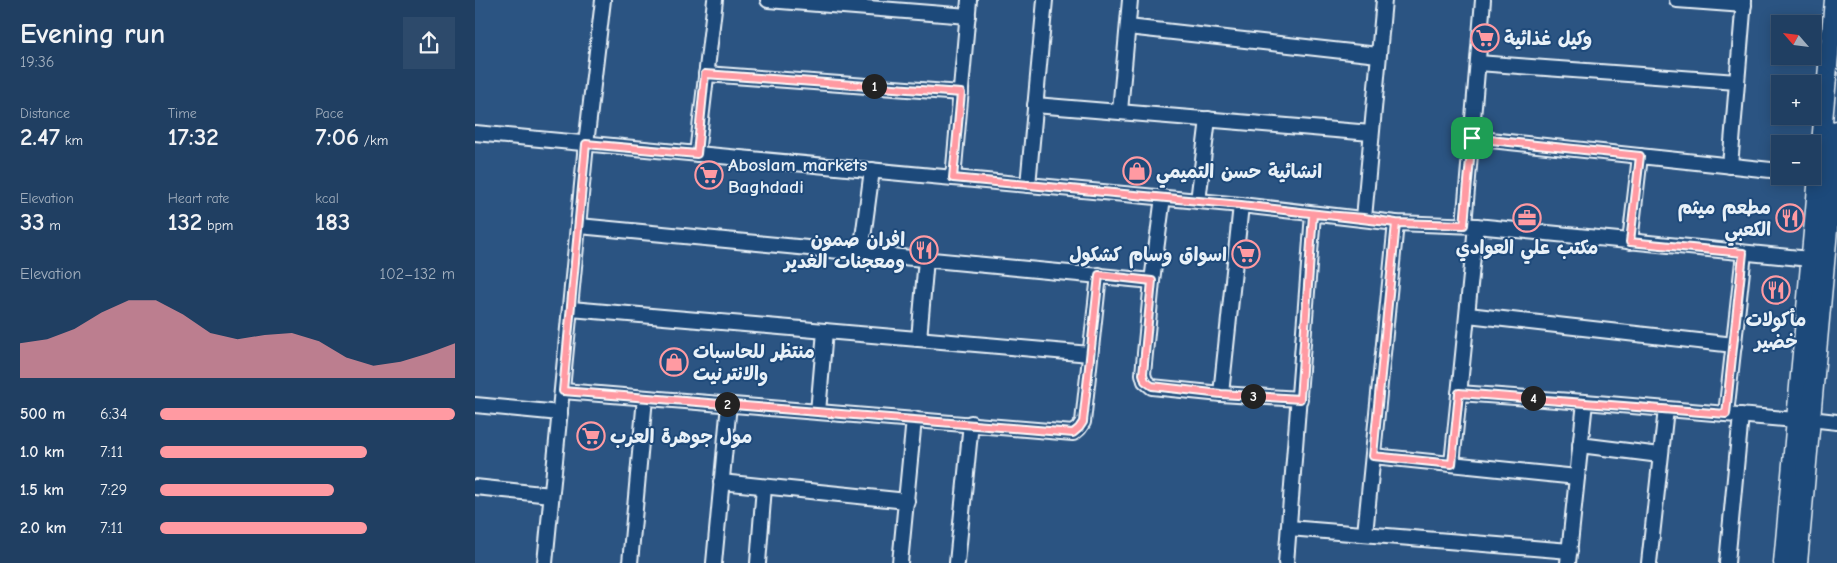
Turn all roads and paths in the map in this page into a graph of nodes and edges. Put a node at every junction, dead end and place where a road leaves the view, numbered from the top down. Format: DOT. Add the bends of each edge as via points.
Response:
graph roads {
  1 [pos="603,0"];
  2 [pos="715,0"];
  3 [pos="768,0"];
  4 [pos="969,0"];
  5 [pos="1045,0"];
  6 [pos="1130,0"];
  7 [pos="1384,0"];
  8 [pos="1483,0"];
  9 [pos="1677,0"];
  10 [pos="1834,0"];
  11 [pos="1744,2"];
  12 [pos="968,16"];
  13 [pos="1128,27"];
  14 [pos="1378,55"];
  15 [pos="1478,63"];
  16 [pos="705,74"];
  17 [pos="1737,82"];
  18 [pos="961,93"];
  19 [pos="1035,105"];
  20 [pos="1120,111"];
  21 [pos="1208,119"];
  22 [pos="1837,130"];
  23 [pos="475,133"];
  24 [pos="1371,133"];
  25 [pos="1472,138"];
  26 [pos="586,144"];
  27 [pos="697,154"];
  28 [pos="1640,156"];
  29 [pos="1730,166"];
  30 [pos="872,170"];
  31 [pos="1771,170"];
  32 [pos="953,178"];
  33 [pos="1828,182"];
  34 [pos="1028,185"];
  35 [pos="1163,197"];
  36 [pos="1199,201"];
  37 [pos="1241,205"];
  38 [pos="1313,214"];
  39 [pos="1364,218"];
  40 [pos="1396,223"];
  41 [pos="579,226"];
  42 [pos="1470,226"];
  43 [pos="1630,242"];
  44 [pos="861,252"];
  45 [pos="1743,253"];
  46 [pos="926,259"];
  47 [pos="1810,259"];
  48 [pos="1099,275"];
  49 [pos="1152,281"];
  50 [pos="571,309"];
  51 [pos="1468,314"];
  52 [pos="825,331"];
  53 [pos="919,339"];
  54 [pos="1734,345"];
  55 [pos="1090,354"];
  56 [pos="563,391"];
  57 [pos="1459,393"];
  58 [pos="1221,394"];
  59 [pos="645,398"];
  60 [pos="1300,399"];
  61 [pos="1585,402"];
  62 [pos="729,404"];
  63 [pos="475,405"];
  64 [pos="1665,409"];
  65 [pos="818,412"];
  66 [pos="560,413"];
  67 [pos="1726,414"];
  68 [pos="1741,415"];
  69 [pos="914,419"];
  70 [pos="1803,420"];
  71 [pos="1837,422"];
  72 [pos="971,423"];
  73 [pos="1581,446"];
  74 [pos="1373,456"];
  75 [pos="1661,456"];
  76 [pos="1452,464"];
  77 [pos="1577,477"];
  78 [pos="721,482"];
  79 [pos="475,487"];
  80 [pos="764,487"];
  81 [pos="551,495"];
  82 [pos="907,501"];
  83 [pos="1289,528"];
  84 [pos="1365,534"];
  85 [pos="1569,557"];
  86 [pos="545,563"];
  87 [pos="630,563"];
  88 [pos="714,563"];
  89 [pos="719,563"];
  90 [pos="759,563"];
  91 [pos="900,563"];
  92 [pos="957,563"];
  93 [pos="1286,563"];
  94 [pos="1649,563"];
  95 [pos="1727,563"];
  96 [pos="1783,563"];
  97 [pos="1798,563"];
  1 -- 26 [label="street"];
  2 -- 16 [label="street"];
  3 -- 12 [label="street"];
  4 -- 12 [label="street"];
  5 -- 19 [label="street"];
  6 -- 13 [label="street"];
  7 -- 14 [label="street"];
  8 -- 15 [label="street"];
  9 -- 11 [label="street"];
  10 -- 33 [label="main road"];
  11 -- 17 [label="street"];
  12 -- 18 [label="street"];
  13 -- 14 [label="street"];
  13 -- 20 [label="street"];
  14 -- 24 [label="street"];
  15 -- 17 [label="street"];
  15 -- 25 [label="street"];
  16 -- 18 [label="street"];
  16 -- 27 [label="street"];
  17 -- 29 [label="street"];
  18 -- 32 [label="street"];
  19 -- 20 [label="street"];
  19 -- 34 [label="street"];
  20 -- 21 [label="street"];
  21 -- 24 [label="street"];
  21 -- 36 [label="street"];
  22 -- 33 [label="main road"];
  23 -- 26 [label="street"];
  24 -- 39 [label="street"];
  25 -- 28 [label="street"];
  25 -- 42 [label="street"];
  26 -- 27 [label="street"];
  26 -- 41 [label="street"];
  27 -- 30 [label="street"];
  28 -- 29 [label="street"];
  28 -- 43 [label="street"];
  29 -- 31 [label="street"];
  30 -- 32 [label="street"];
  30 -- 44 [label="street"];
  32 -- 34 [label="street"];
  33 -- 47 [label="main road"];
  33 -- 70 [label="main road"];
  34 -- 35 [label="street"];
  35 -- 36 [label="street"];
  35 -- 49 [label="street"];
  36 -- 37 [label="street"];
  37 -- 38 [label="street"];
  37 -- 58 [label="street"];
  38 -- 39 [label="street"];
  38 -- 60 [label="street"];
  39 -- 40 [label="street"];
  40 -- 42 [label="street"];
  40 -- 74 [label="street"];
  41 -- 44 [label="street"];
  41 -- 50 [label="street"];
  42 -- 43 [label="street"];
  42 -- 51 [label="street"];
  43 -- 45 [label="street"];
  44 -- 46 [label="street"];
  45 -- 47 [label="street"];
  45 -- 54 [label="street"];
  46 -- 48 [label="street"];
  46 -- 53 [label="street"];
  47 -- 70 [label="main road"];
  48 -- 49 [label="street"];
  48 -- 55 [label="street"];
  49 -- 58 [label="street" via="1145,381 1152,386"];
  50 -- 52 [label="street"];
  50 -- 56 [label="street"];
  51 -- 54 [label="street"];
  51 -- 57 [label="street"];
  52 -- 53 [label="street"];
  52 -- 65 [label="street"];
  53 -- 55 [label="street"];
  54 -- 67 [label="street"];
  55 -- 72 [label="street" via="1083,422 1073,433"];
  56 -- 59 [label="street"];
  56 -- 66 [label="street"];
  57 -- 61 [label="street"];
  57 -- 76 [label="street"];
  58 -- 60 [label="street"];
  59 -- 62 [label="street"];
  59 -- 87 [label="street"];
  60 -- 83 [label="street"];
  61 -- 64 [label="street"];
  61 -- 73 [label="street"];
  62 -- 65 [label="street"];
  62 -- 78 [label="street"];
  63 -- 66 [label="street"];
  64 -- 67 [label="street"];
  64 -- 75 [label="street"];
  65 -- 69 [label="street"];
  66 -- 81 [label="street"];
  67 -- 68 [label="street"];
  68 -- 70 [label="street"];
  68 -- 95 [label="street"];
  69 -- 72 [label="street"];
  69 -- 82 [label="street"];
  70 -- 71 [label="street"];
  70 -- 96 [label="main road"];
  70 -- 97 [label="main road"];
  72 -- 92 [label="street"];
  73 -- 75 [label="street"];
  73 -- 77 [label="street"];
  74 -- 76 [label="street"];
  74 -- 84 [label="street"];
  75 -- 94 [label="street"];
  76 -- 77 [label="street"];
  77 -- 85 [label="street"];
  78 -- 80 [label="street"];
  78 -- 88 [label="street"];
  79 -- 81 [label="street"];
  80 -- 82 [label="street"];
  80 -- 90 [label="street"];
  81 -- 86 [label="street"];
  82 -- 91 [label="street"];
  83 -- 84 [label="street"];
  83 -- 93 [label="street"];
  84 -- 85 [label="street"];
  88 -- 89 [label="street"];
}
